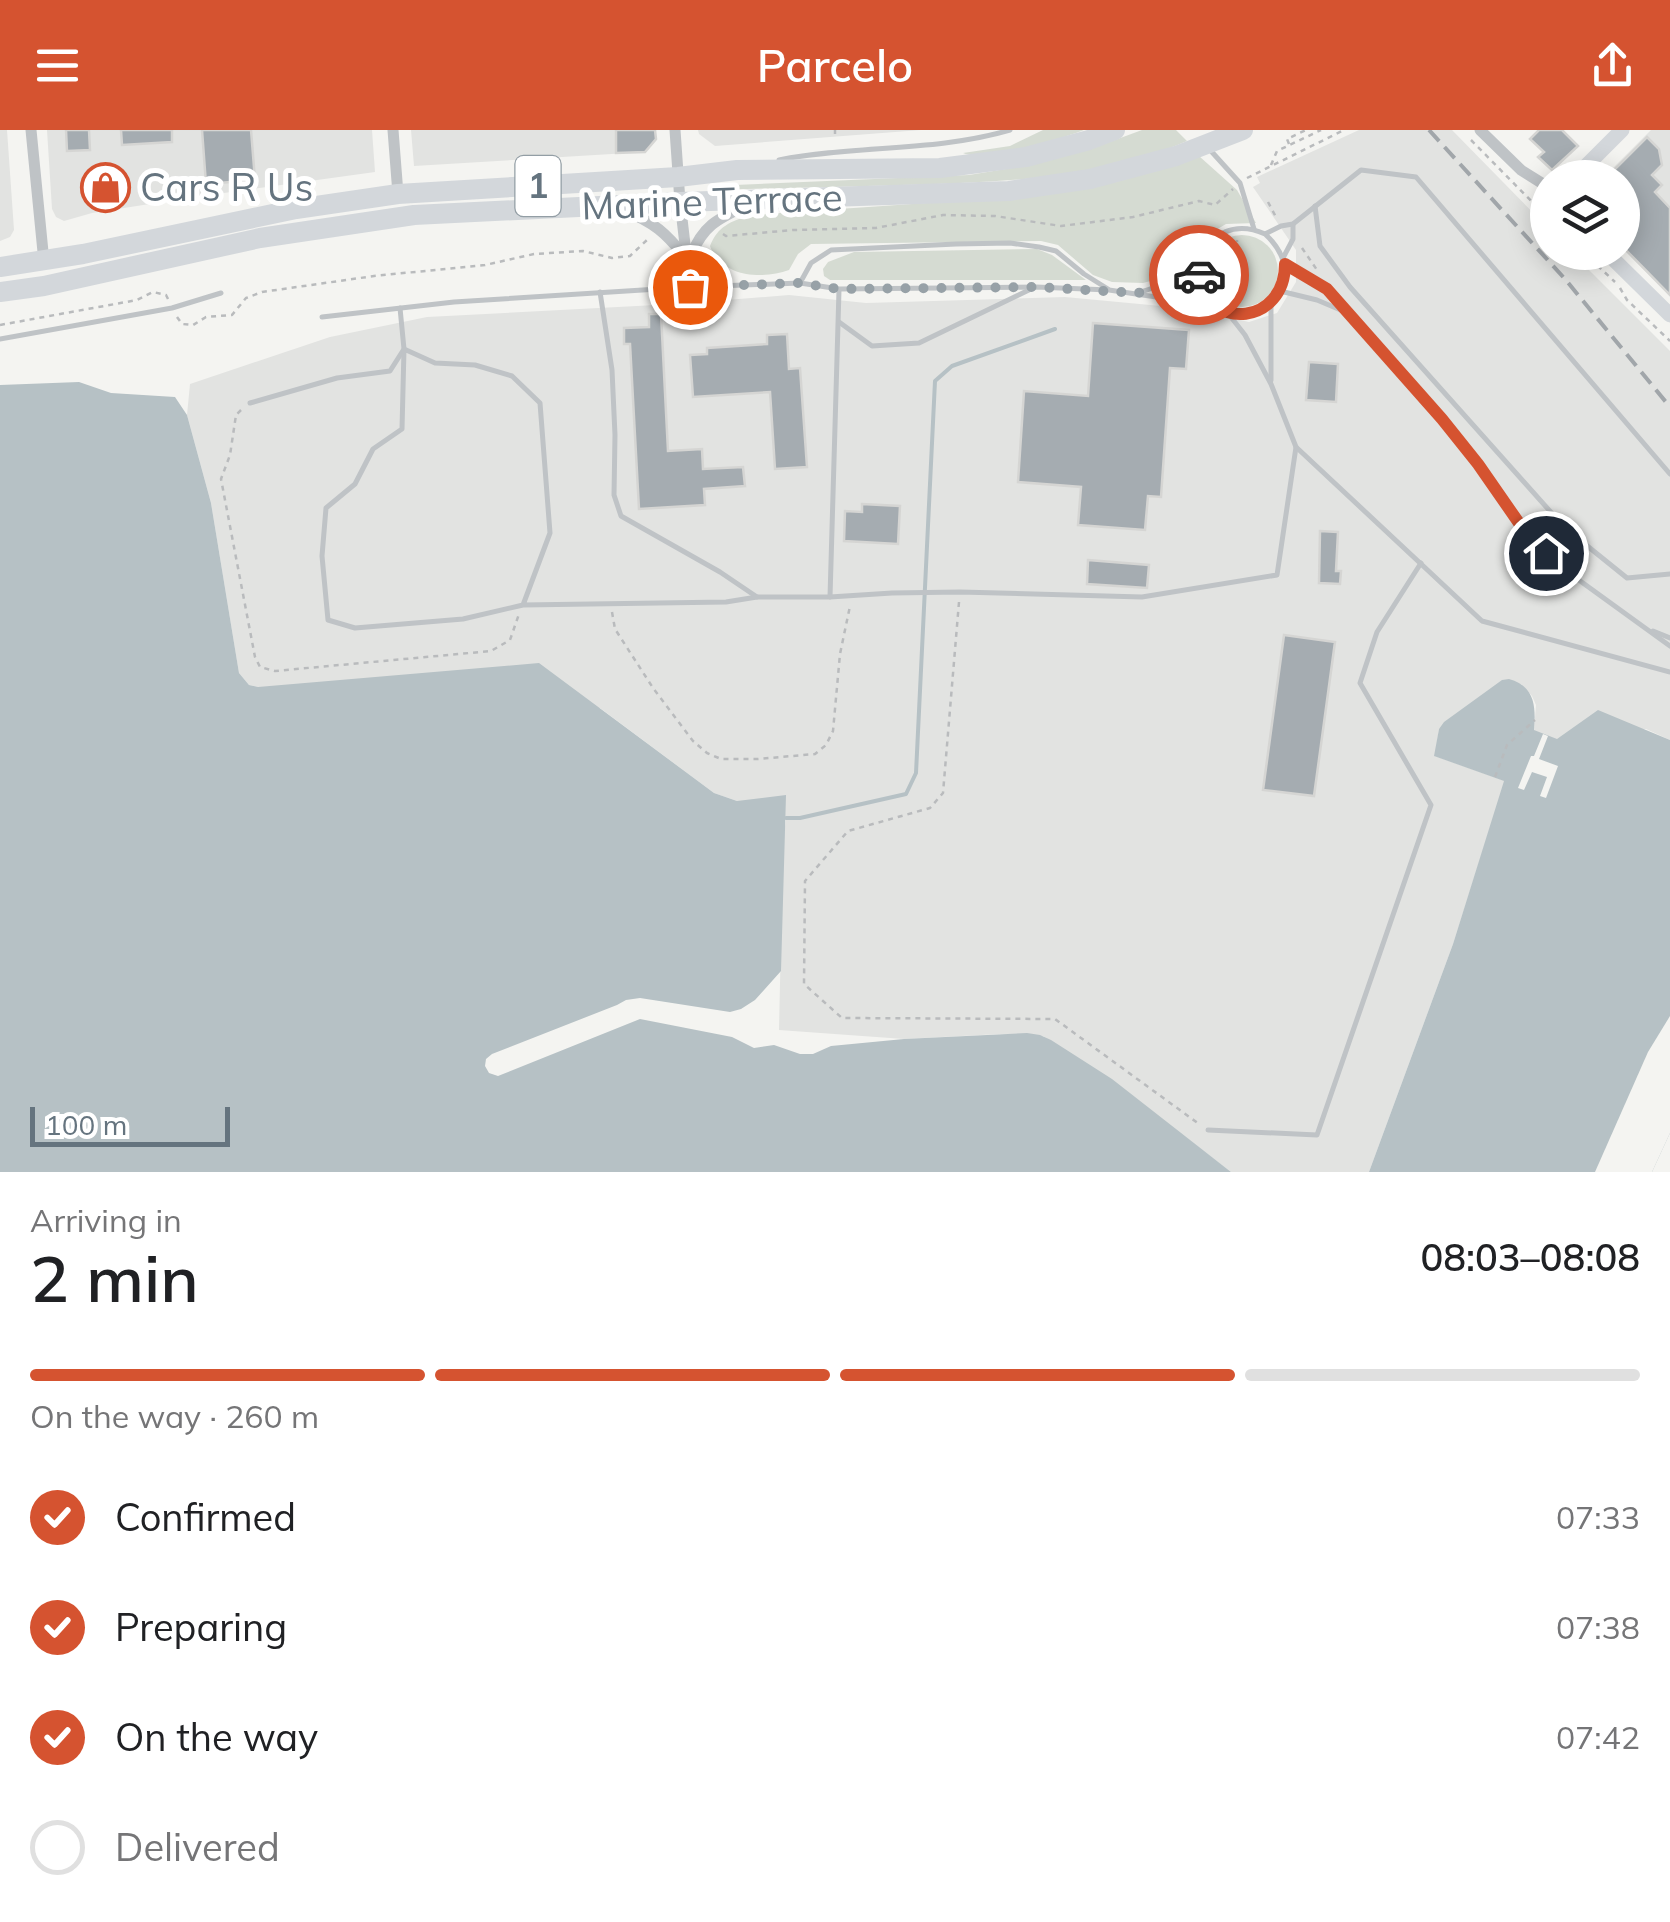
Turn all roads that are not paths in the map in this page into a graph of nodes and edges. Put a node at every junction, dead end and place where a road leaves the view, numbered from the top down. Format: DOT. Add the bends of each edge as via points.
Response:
graph roads {
  1 [pos="32,130"];
  2 [pos="393,130"];
  3 [pos="675,130"];
  4 [pos="1010,130"];
  5 [pos="1115,130"];
  6 [pos="1622,130"];
  7 [pos="1239,132"];
  8 [pos="1474,133"];
  9 [pos="1202,142"];
  10 [pos="1592,160"];
  11 [pos="738,170"];
  12 [pos="1521,170"];
  13 [pos="1530,176"];
  14 [pos="678,177"];
  15 [pos="1530,179"];
  16 [pos="398,194"];
  17 [pos="779,198"];
  18 [pos="680,202"];
  19 [pos="610,205"];
  20 [pos="1315,206"];
  21 [pos="1293,224"];
  22 [pos="1254,229"];
  23 [pos="1266,234"];
  24 [pos="1200,259"];
  25 [pos="1284,261"];
  26 [pos="44,262"];
  27 [pos="689,262"];
  28 [pos="0,267"];
  29 [pos="1625,270"];
  30 [pos="800,283"];
  31 [pos="690,287"];
  32 [pos="1036,287"];
  33 [pos="839,289"];
  34 [pos="1109,290"];
  35 [pos="1280,291"];
  36 [pos="0,292"];
  37 [pos="600,292"];
  38 [pos="221,293"];
  39 [pos="1138,293"];
  40 [pos="1271,303"];
  41 [pos="1217,306"];
  42 [pos="400,308"];
  43 [pos="1669,311"];
  44 [pos="1227,312"];
  45 [pos="1346,312"];
  46 [pos="322,317"];
  47 [pos="838,321"];
  48 [pos="0,339"];
  49 [pos="404,349"];
  50 [pos="1272,384"];
  51 [pos="250,402"];
  52 [pos="1296,447"];
  53 [pos="1670,474"];
  54 [pos="1421,563"];
  55 [pos="1670,574"];
  56 [pos="758,596"];
  57 [pos="830,597"];
  58 [pos="522,605"];
  59 [pos="1633,620"];
  60 [pos="1670,638"];
  61 [pos="1670,646"];
  62 [pos="1670,672"];
  63 [pos="1208,1130"];
  1 -- 26 [label="street"];
  2 -- 16 [label="street"];
  3 -- 14 [label="street"];
  4 -- 11 [label="lane"];
  5 -- 11 [label="highway, Marine Terrace / 1" via="984,164"];
  6 -- 10 [label="street"];
  7 -- 17 [label="highway, Marine Terrace / 1" via="1090,179 1009,191"];
  8 -- 12 [label="street"];
  9 -- 22 [label="lane" via="1240,183"];
  11 -- 14 [label="highway, Marine Terrace / 1"];
  12 -- 13 [label="street"];
  12 -- 15 [label="street"];
  14 -- 16 [label="highway, Marine Terrace / 1"];
  14 -- 18 [label="street"];
  16 -- 26 [label="highway, Marine Terrace / 1"];
  17 -- 18 [label="highway, Marine Terrace / 1"];
  17 -- 27 [label="street" via="711,224"];
  18 -- 19 [label="highway, Marine Terrace / 1"];
  18 -- 27 [label="street"];
  19 -- 27 [label="street" via="652,222"];
  19 -- 36 [label="highway, Marine Terrace / 1" via="414,215 260,238"];
  20 -- 21 [label="lane"];
  20 -- 53 [label="lane" via="1360,170 1416,177"];
  20 -- 55 [label="lane" via="1320,246 1350,287 1565,528 1628,578"];
  21 -- 23 [label="lane"];
  21 -- 25 [label="lane"];
  22 -- 23 [label="lane"];
  22 -- 24 [label="lane" via="1227,230"];
  23 -- 25 [label="lane"];
  24 -- 39 [label="lane" via="1165,285"];
  24 -- 41 [label="lane" via="1202,288"];
  25 -- 35 [label="lane"];
  25 -- 45 [label="lane" via="1327,289"];
  26 -- 28 [label="highway, Marine Terrace / 1"];
  27 -- 31 [label="street"];
  29 -- 43 [label="street"];
  30 -- 31 [label="lane"];
  30 -- 33 [label="lane"];
  30 -- 34 [label="lane" via="811,263 831,250 1010,244 1056,251"];
  31 -- 37 [label="lane"];
  32 -- 33 [label="lane"];
  32 -- 34 [label="lane"];
  32 -- 47 [label="lane" via="919,343 872,346"];
  33 -- 47 [label="lane"];
  34 -- 39 [label="lane"];
  35 -- 40 [label="lane"];
  35 -- 45 [label="lane"];
  37 -- 42 [label="lane"];
  37 -- 56 [label="lane" via="612,370 614,495 621,516"];
  38 -- 48 [label="lane"];
  39 -- 41 [label="lane"];
  40 -- 44 [label="lane" via="1252,313"];
  40 -- 50 [label="lane"];
  41 -- 44 [label="lane"];
  42 -- 46 [label="lane"];
  42 -- 49 [label="lane"];
  44 -- 50 [label="lane"];
  45 -- 59 [label="lane" via="1442,419 1528,536"];
  47 -- 57 [label="lane"];
  49 -- 51 [label="lane" via="390,371"];
  49 -- 58 [label="lane" via="435,363 512,376 540,403 550,534"];
  49 -- 58 [label="lane" via="402,429 372,449 355,484 326,508 328,620 355,628 464,619"];
  50 -- 52 [label="lane"];
  52 -- 54 [label="lane"];
  52 -- 57 [label="lane" via="1277,575 1142,597"];
  54 -- 62 [label="lane" via="1482,620"];
  54 -- 63 [label="lane" via="1377,632 1360,682 1431,805 1317,1136"];
  56 -- 57 [label="lane"];
  56 -- 58 [label="lane"];
  59 -- 60 [label="lane"];
  59 -- 61 [label="lane"];
}
